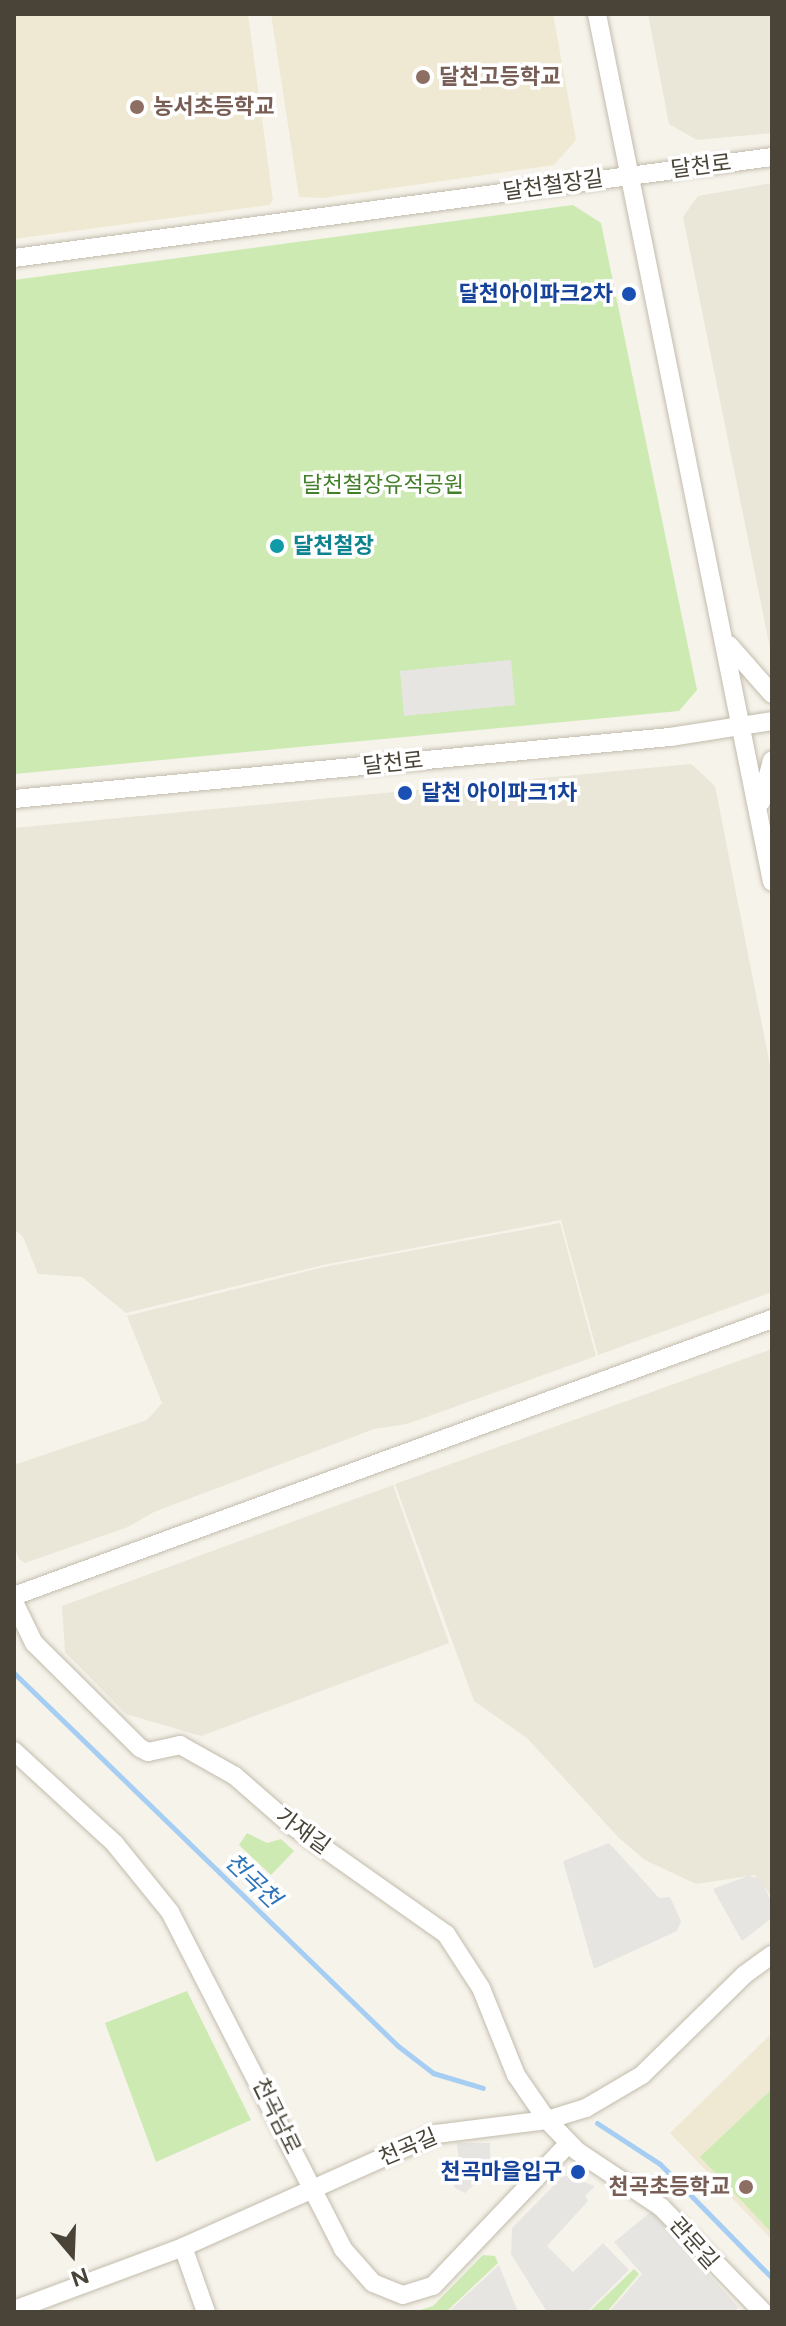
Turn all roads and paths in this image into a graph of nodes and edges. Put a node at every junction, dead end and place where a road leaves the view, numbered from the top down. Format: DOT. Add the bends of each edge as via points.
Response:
graph roads {
  1 [pos="597,14"];
  2 [pos="772,157"];
  3 [pos="629,175"];
  4 [pos="14,258"];
  5 [pos="721,627"];
  6 [pos="772,694"];
  7 [pos="772,721"];
  8 [pos="741,727"];
  9 [pos="772,760"];
  10 [pos="14,799"];
  11 [pos="760,821"];
  12 [pos="772,882"];
  13 [pos="772,1319"];
  14 [pos="14,1599"];
  15 [pos="14,1751"];
  16 [pos="772,1955"];
  17 [pos="547,2120"];
  18 [pos="568,2144"];
  19 [pos="314,2189"];
  20 [pos="183,2247"];
  21 [pos="14,2310"];
  22 [pos="206,2312"];
  23 [pos="763,2312"];
  1 -- 3 [label="street"];
  2 -- 3 [label="street, 달천로"];
  3 -- 4 [label="street, 달천철장길"];
  3 -- 5 [label="street, 달천철장길"];
  5 -- 6 [label="street" via="747,671"];
  5 -- 8 [label="street, 달천철장길"];
  7 -- 8 [label="street, 달천로"];
  8 -- 10 [label="street, 달천로"];
  8 -- 11 [label="street, 달천철장길"];
  9 -- 11 [label="street" via="761,793"];
  11 -- 12 [label="street, 달천철장길"];
  13 -- 14 [label="street"];
  14 -- 17 [label="street, 가재길" via="34,1643 140,1748 148,1752 184,1746 235,1776 290,1824 446,1934 481,1988 516,2075"];
  15 -- 19 [label="street, 천곡남로" via="115,1844 170,1912"];
  16 -- 17 [label="street, 천곡길" via="744,1975 642,2075 586,2108"];
  17 -- 18 [label="street, 관문길"];
  17 -- 19 [label="street, 천곡길" via="436,2134"];
  18 -- 19 [label="street, 천곡남로" via="445,2275 414,2294 392,2292 357,2270"];
  18 -- 23 [label="street, 관문길" via="661,2207"];
  19 -- 20 [label="street, 천곡길"];
  20 -- 21 [label="street, 천곡길"];
  20 -- 22 [label="street"];
}
